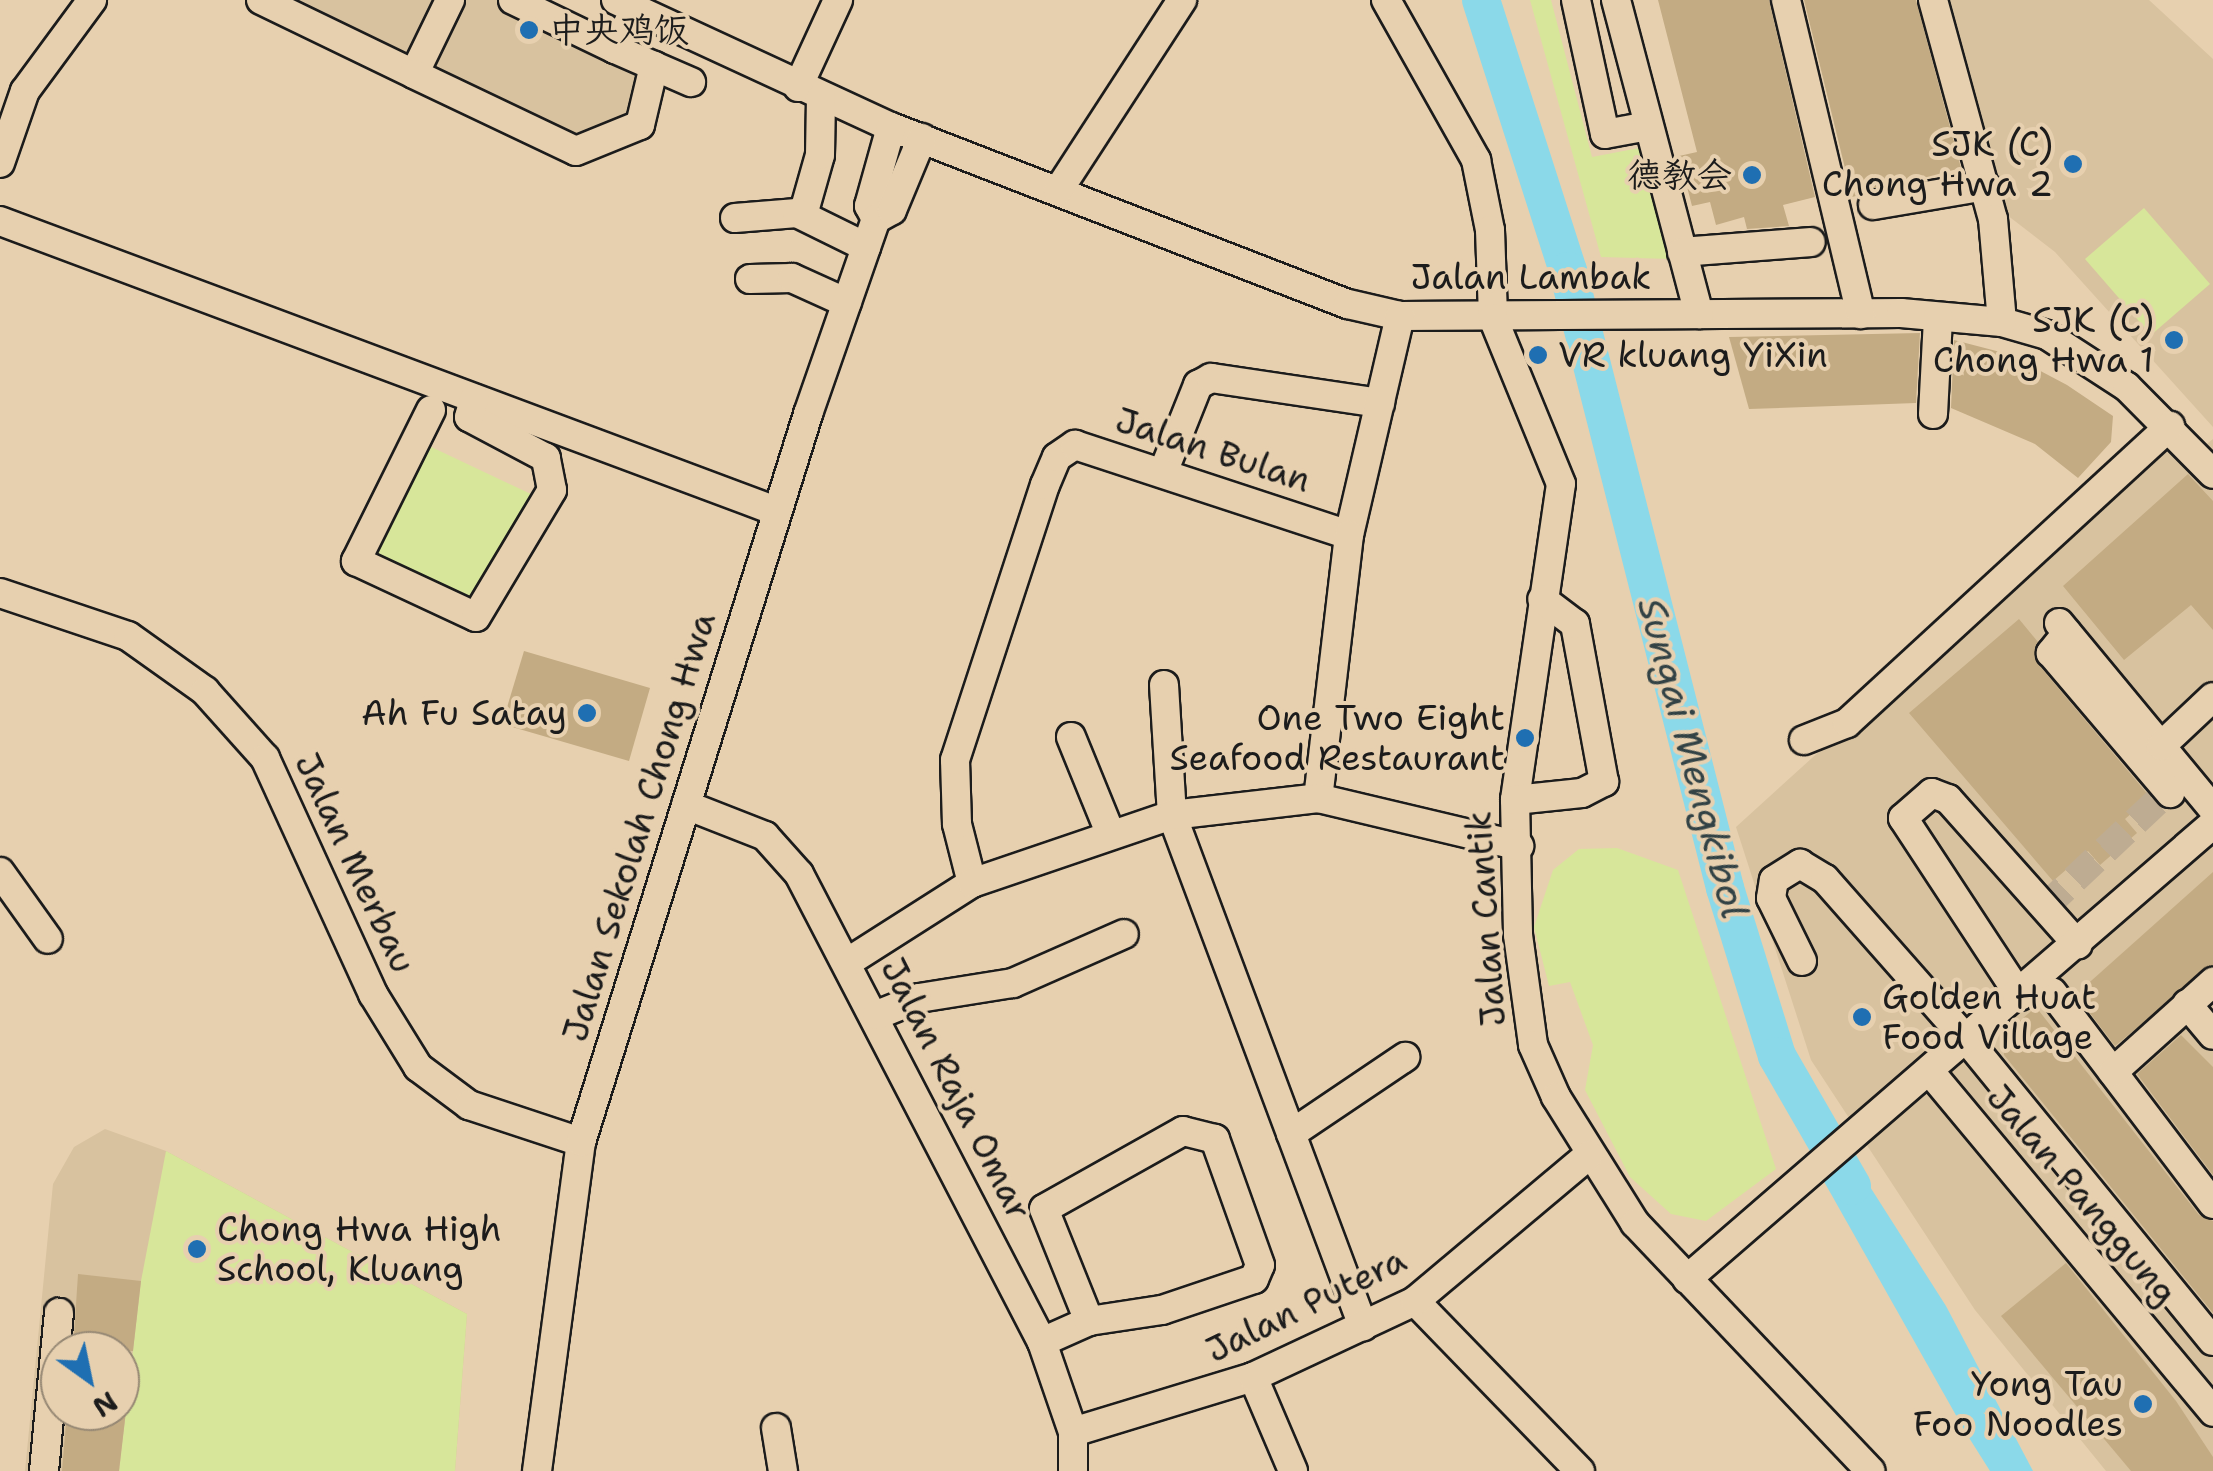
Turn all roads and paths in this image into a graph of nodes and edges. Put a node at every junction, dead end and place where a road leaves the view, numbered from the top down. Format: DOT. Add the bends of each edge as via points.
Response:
graph roads {
  1 [pos="92,0"];
  2 [pos="261,0"];
  3 [pos="450,0"];
  4 [pos="513,0"];
  5 [pos="838,0"];
  6 [pos="1182,0"];
  7 [pos="1386,0"];
  8 [pos="1576,0"];
  9 [pos="1616,0"];
  10 [pos="1786,0"];
  11 [pos="1932,0"];
  12 [pos="626,5"];
  13 [pos="615,49"];
  14 [pos="654,66"];
  15 [pos="414,74"];
  16 [pos="690,82"];
  17 [pos="810,92"];
  18 [pos="1648,126"];
  19 [pos="890,127"];
  20 [pos="922,138"];
  21 [pos="0,162"];
  22 [pos="1985,186"];
  23 [pos="1058,191"];
  24 [pos="1873,205"];
  25 [pos="803,215"];
  26 [pos="735,218"];
  27 [pos="876,219"];
  28 [pos="0,220"];
  29 [pos="1811,242"];
  30 [pos="866,247"];
  31 [pos="1682,252"];
  32 [pos="750,279"];
  33 [pos="847,303"];
  34 [pos="1699,314"];
  35 [pos="1861,314"];
  36 [pos="1400,316"];
  37 [pos="1938,317"];
  38 [pos="1494,318"];
  39 [pos="2002,322"];
  40 [pos="474,398"];
  41 [pos="1380,403"];
  42 [pos="431,410"];
  43 [pos="1933,414"];
  44 [pos="2170,426"];
  45 [pos="1164,470"];
  46 [pos="2213,474"];
  47 [pos="776,511"];
  48 [pos="1349,535"];
  49 [pos="0,593"];
  50 [pos="1542,599"];
  51 [pos="1164,686"];
  52 [pos="2213,697"];
  53 [pos="1071,736"];
  54 [pos="1804,740"];
  55 [pos="2160,746"];
  56 [pos="2170,794"];
  57 [pos="1318,798"];
  58 [pos="1515,800"];
  59 [pos="686,805"];
  60 [pos="2213,808"];
  61 [pos="1172,815"];
  62 [pos="2213,824"];
  63 [pos="1109,830"];
  64 [pos="1519,846"];
  65 [pos="0,872"];
  66 [pos="972,883"];
  67 [pos="1124,934"];
  68 [pos="48,938"];
  69 [pos="2078,944"];
  70 [pos="1802,961"];
  71 [pos="848,962"];
  72 [pos="2213,982"];
  73 [pos="2052,992"];
  74 [pos="2020,996"];
  75 [pos="2187,1004"];
  76 [pos="877,1015"];
  77 [pos="2213,1035"];
  78 [pos="1968,1041"];
  79 [pos="1405,1057"];
  80 [pos="2113,1072"];
  81 [pos="1931,1074"];
  82 [pos="1291,1134"];
  83 [pos="581,1142"];
  84 [pos="1589,1155"];
  85 [pos="2213,1204"];
  86 [pos="1687,1279"];
  87 [pos="1415,1302"];
  88 [pos="59,1312"];
  89 [pos="1088,1321"];
  90 [pos="1363,1326"];
  91 [pos="2213,1341"];
  92 [pos="1042,1342"];
  93 [pos="1253,1377"];
  94 [pos="2213,1412"];
  95 [pos="776,1428"];
  96 [pos="1073,1432"];
  97 [pos="44,1471"];
  98 [pos="537,1471"];
  99 [pos="783,1471"];
  100 [pos="1073,1471"];
  101 [pos="1293,1471"];
  102 [pos="1580,1471"];
  103 [pos="1870,1471"];
  1 -- 21 [label="street" via="25,91"];
  2 -- 15 [label="street"];
  3 -- 15 [label="street"];
  4 -- 13 [label="street"];
  5 -- 17 [label="street"];
  6 -- 23 [label="street"];
  7 -- 38 [label="street, Jalan Cantik" via="1476,160 1490,230"];
  8 -- 18 [label="street" via="1605,134"];
  9 -- 18 [label="street"];
  10 -- 35 [label="street"];
  11 -- 22 [label="street"];
  12 -- 13 [label="street"];
  12 -- 17 [label="street, Jalan Lambak"];
  13 -- 14 [label="street"];
  14 -- 15 [label="street" via="640,125 576,151"];
  14 -- 16 [label="street"];
  17 -- 19 [label="street, Jalan Lambak"];
  17 -- 25 [label="street" via="820,156"];
  18 -- 31 [label="street"];
  19 -- 20 [label="street, Jalan Lambak"];
  19 -- 27 [label="street, Jalan Sekolah Chong Hwa" via="869,206"];
  20 -- 23 [label="street, Jalan Lambak"];
  20 -- 27 [label="street, Jalan Sekolah Chong Hwa" via="892,210"];
  22 -- 24 [label="street"];
  22 -- 39 [label="street" via="1999,250"];
  23 -- 36 [label="street, Jalan Lambak" via="1348,304"];
  25 -- 26 [label="street"];
  25 -- 30 [label="street"];
  27 -- 30 [label="street, Jalan Sekolah Chong Hwa"];
  28 -- 40 [label="street"];
  29 -- 31 [label="street"];
  30 -- 33 [label="street, Jalan Sekolah Chong Hwa"];
  31 -- 34 [label="street"];
  32 -- 33 [label="street" via="792,278"];
  33 -- 47 [label="street, Jalan Sekolah Chong Hwa"];
  34 -- 35 [label="street, Jalan Lambak"];
  34 -- 38 [label="street, Jalan Lambak"];
  35 -- 37 [label="street, Jalan Lambak"];
  36 -- 38 [label="street, Jalan Lambak"];
  36 -- 41 [label="street"];
  37 -- 39 [label="street, Jalan Lambak"];
  37 -- 43 [label="street"];
  38 -- 50 [label="street, Jalan Cantik" via="1561,484"];
  39 -- 44 [label="street, Jalan Lambak" via="2077,348"];
  40 -- 42 [label="street" via="470,416 546,458 552,482 476,616 356,561"];
  40 -- 47 [label="street"];
  41 -- 45 [label="street" via="1211,378 1198,385"];
  41 -- 48 [label="street"];
  44 -- 46 [label="street, Jalan Lambak"];
  44 -- 54 [label="street" via="1847,723"];
  45 -- 48 [label="street, Jalan Bulan"];
  45 -- 66 [label="street, Jalan Bulan" via="1075,445 1057,457 955,760 956,824"];
  47 -- 59 [label="street, Jalan Sekolah Chong Hwa"];
  48 -- 57 [label="street"];
  49 -- 83 [label="street, Jalan Merbau" via="128,636 205,691 266,758 372,994 418,1067 469,1105"];
  50 -- 58 [label="street, Jalan Cantik"];
  50 -- 58 [label="street" via="1574,624 1604,782 1582,793"];
  51 -- 61 [label="street"];
  52 -- 55 [label="street"];
  53 -- 63 [label="street"];
  55 -- 56 [label="street" via="2063,628 2051,653"];
  55 -- 60 [label="street"];
  57 -- 61 [label="street"];
  57 -- 64 [label="street"];
  58 -- 64 [label="street, Jalan Cantik"];
  59 -- 71 [label="street, Jalan Raja Omar" via="765,836 799,874"];
  59 -- 83 [label="street, Jalan Sekolah Chong Hwa"];
  61 -- 63 [label="street"];
  61 -- 82 [label="street"];
  62 -- 69 [label="street"];
  63 -- 66 [label="street"];
  64 -- 84 [label="street, Jalan Cantik" via="1519,951 1533,1044"];
  65 -- 68 [label="street"];
  66 -- 71 [label="street"];
  67 -- 76 [label="street" via="1013,983 919,998"];
  69 -- 74 [label="street"];
  69 -- 74 [label="street" via="1948,799 1932,793 1904,818 1902,827"];
  70 -- 78 [label="street" via="1770,898 1774,880 1800,864 1825,879"];
  71 -- 76 [label="street, Jalan Raja Omar"];
  72 -- 75 [label="street"];
  73 -- 80 [label="street"];
  74 -- 78 [label="street"];
  75 -- 77 [label="street"];
  75 -- 80 [label="street"];
  76 -- 92 [label="street, Jalan Raja Omar"];
  78 -- 81 [label="street"];
  78 -- 91 [label="street"];
  79 -- 82 [label="street"];
  80 -- 85 [label="street"];
  81 -- 86 [label="street"];
  81 -- 94 [label="street, Jalan Panggung"];
  82 -- 90 [label="street"];
  83 -- 98 [label="street, Jalan Sekolah Chong Hwa"];
  84 -- 86 [label="street, Jalan Cantik" via="1634,1223"];
  84 -- 87 [label="street, Jalan Putera"];
  86 -- 103 [label="street, Jalan Cantik"];
  87 -- 90 [label="street, Jalan Putera"];
  87 -- 102 [label="street"];
  88 -- 97 [label="street"];
  89 -- 89 [label="street" via="1162,1310 1254,1279 1260,1264 1215,1139 1183,1132 1044,1209"];
  89 -- 92 [label="street"];
  90 -- 93 [label="street, Jalan Putera"];
  92 -- 96 [label="street, Jalan Raja Omar"];
  93 -- 96 [label="street, Jalan Putera"];
  93 -- 101 [label="street"];
  95 -- 99 [label="street"];
  96 -- 100 [label="street, Jalan Raja Omar"];
}
